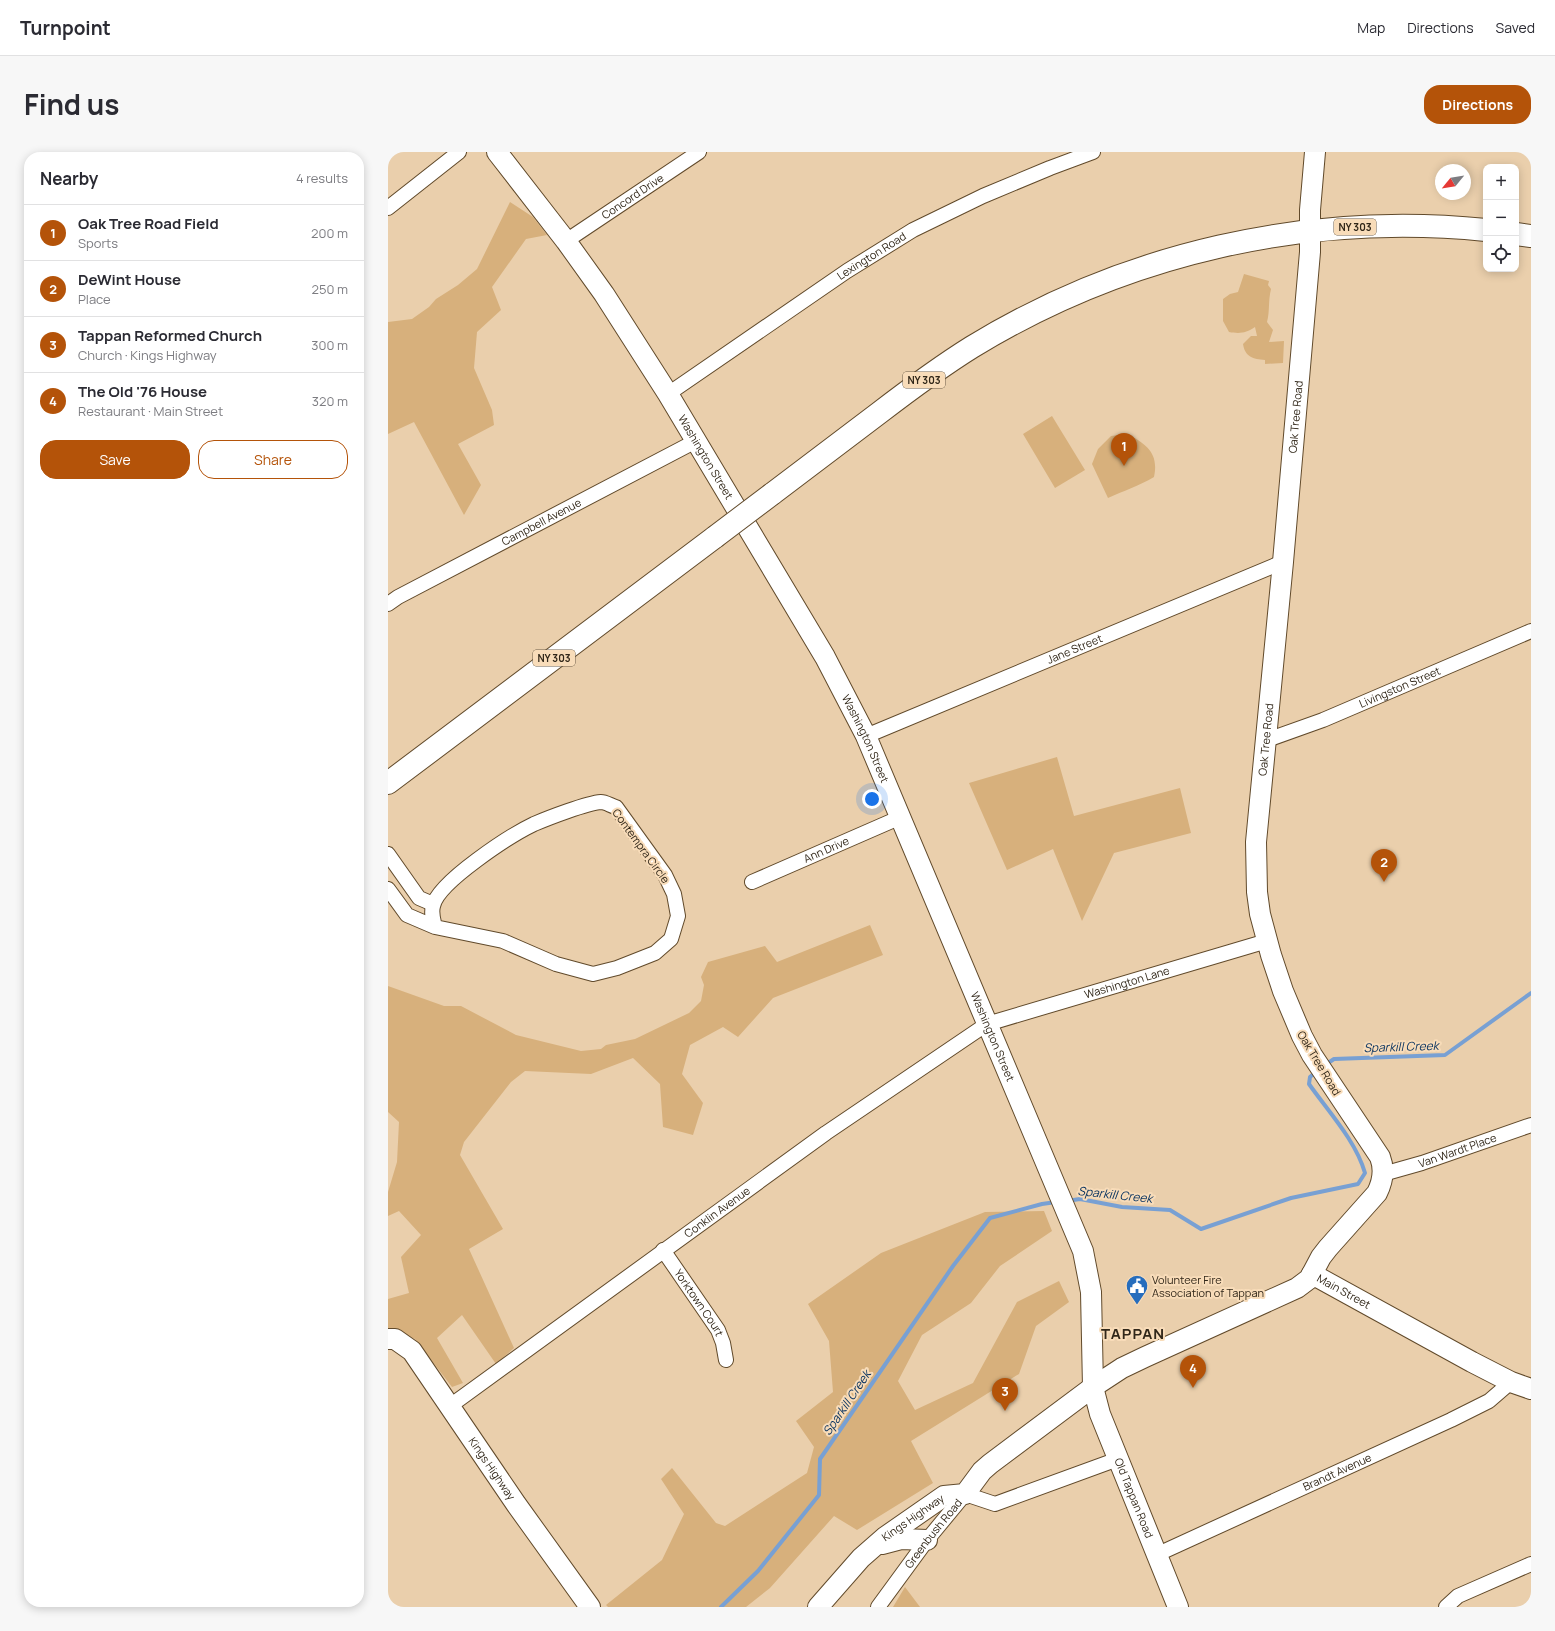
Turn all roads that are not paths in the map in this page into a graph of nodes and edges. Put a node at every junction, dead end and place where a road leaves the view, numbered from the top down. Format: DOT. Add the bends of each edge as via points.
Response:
graph roads {
  1 [pos="459,152"];
  2 [pos="497,152"];
  3 [pos="699,152"];
  4 [pos="1093,152"];
  5 [pos="1315,152"];
  6 [pos="388,208"];
  7 [pos="1310,230"];
  8 [pos="1483,230"];
  9 [pos="1519,234"];
  10 [pos="1531,236"];
  11 [pos="566,241"];
  12 [pos="668,394"];
  13 [pos="696,441"];
  14 [pos="1283,562"];
  15 [pos="388,604"];
  16 [pos="1531,631"];
  17 [pos="866,736"];
  18 [pos="1267,740"];
  19 [pos="388,783"];
  20 [pos="901,817"];
  21 [pos="388,854"];
  22 [pos="752,882"];
  23 [pos="388,889"];
  24 [pos="433,904"];
  25 [pos="435,927"];
  26 [pos="1267,941"];
  27 [pos="987,1024"];
  28 [pos="1531,1126"];
  29 [pos="1383,1174"];
  30 [pos="663,1250"];
  31 [pos="1312,1274"];
  32 [pos="388,1339"];
  33 [pos="726,1360"];
  34 [pos="1511,1382"];
  35 [pos="1093,1387"];
  36 [pos="1531,1389"];
  37 [pos="450,1406"];
  38 [pos="1118,1459"];
  39 [pos="965,1494"];
  40 [pos="927,1540"];
  41 [pos="875,1546"];
  42 [pos="1158,1554"];
  43 [pos="1531,1564"];
  44 [pos="590,1607"];
  45 [pos="818,1607"];
  46 [pos="878,1607"];
  47 [pos="1178,1607"];
  48 [pos="1446,1607"];
  1 -- 6 [label="street"];
  2 -- 11 [label="street, Washington Street"];
  3 -- 11 [label="street, Concord Drive"];
  4 -- 12 [label="street, Lexington Road" via="983,196 913,230 847,271"];
  5 -- 7 [label="street, Oak Tree Road"];
  7 -- 8 [label="main road, NY 303" via="1408,226"];
  7 -- 14 [label="street, Oak Tree Road"];
  7 -- 19 [label="main road, NY 303, bridge" via="1250,239 1176,257 1105,281 1037,311 971,348 932,374"];
  9 -- 10 [label="main road"];
  11 -- 12 [label="street, Washington Street" via="604,294"];
  12 -- 13 [label="street, Washington Street"];
  13 -- 15 [label="street, Campbell Avenue"];
  13 -- 17 [label="street, Washington Street" via="825,657"];
  14 -- 17 [label="street, Jane Street"];
  14 -- 18 [label="street, Oak Tree Road"];
  16 -- 18 [label="street, Livingston Street" via="1323,720"];
  17 -- 20 [label="street, Washington Street"];
  18 -- 26 [label="street, Oak Tree Road" via="1256,842 1256,869 1257,892"];
  20 -- 22 [label="street, Ann Drive"];
  20 -- 27 [label="street, Washington Street"];
  21 -- 24 [label="street" via="419,898"];
  23 -- 25 [label="street, Contempra Circle" via="407,916"];
  24 -- 25 [label="street"];
  24 -- 25 [label="street, Contempra Circle" via="450,881 489,851 534,824 602,802 616,807 665,875 674,894 678,916 671,939 655,953 617,968 593,974 556,964 503,941"];
  26 -- 27 [label="street, Washington Lane"];
  26 -- 29 [label="street, Oak Tree Road" via="1288,1004 1312,1055 1380,1157"];
  27 -- 30 [label="street, Conklin Avenue" via="826,1133"];
  27 -- 35 [label="street, Washington Street" via="1083,1251 1092,1292"];
  28 -- 29 [label="street, Van Wardt Place" via="1422,1164"];
  29 -- 31 [label="street" via="1381,1186 1324,1253"];
  30 -- 33 [label="street, Yorktown Court" via="718,1330"];
  30 -- 37 [label="street, Conklin Avenue"];
  31 -- 34 [label="street, Main Street"];
  31 -- 35 [label="street, Main Street" via="1297,1288 1122,1368"];
  32 -- 37 [label="street, Kings Highway" via="395,1339 412,1351"];
  34 -- 36 [label="street, Main Street"];
  34 -- 42 [label="street, Brandt Avenue" via="1489,1401 1451,1420"];
  35 -- 38 [label="street, Old Tappan Road" via="1100,1414"];
  35 -- 39 [label="street" via="982,1471"];
  37 -- 44 [label="street, Kings Highway" via="520,1510"];
  38 -- 39 [label="street, Greenbush Road" via="995,1504"];
  38 -- 42 [label="street, Old Tappan Road"];
  39 -- 40 [label="street, Greenbush Road"];
  39 -- 41 [label="street, Kings Highway" via="944,1496"];
  40 -- 41 [label="street" via="901,1538"];
  40 -- 46 [label="street, Greenbush Road"];
  41 -- 45 [label="street, Kings Highway" via="861,1558"];
  42 -- 47 [label="street, Old Tappan Road"];
  43 -- 48 [label="street" via="1458,1596"];
}
